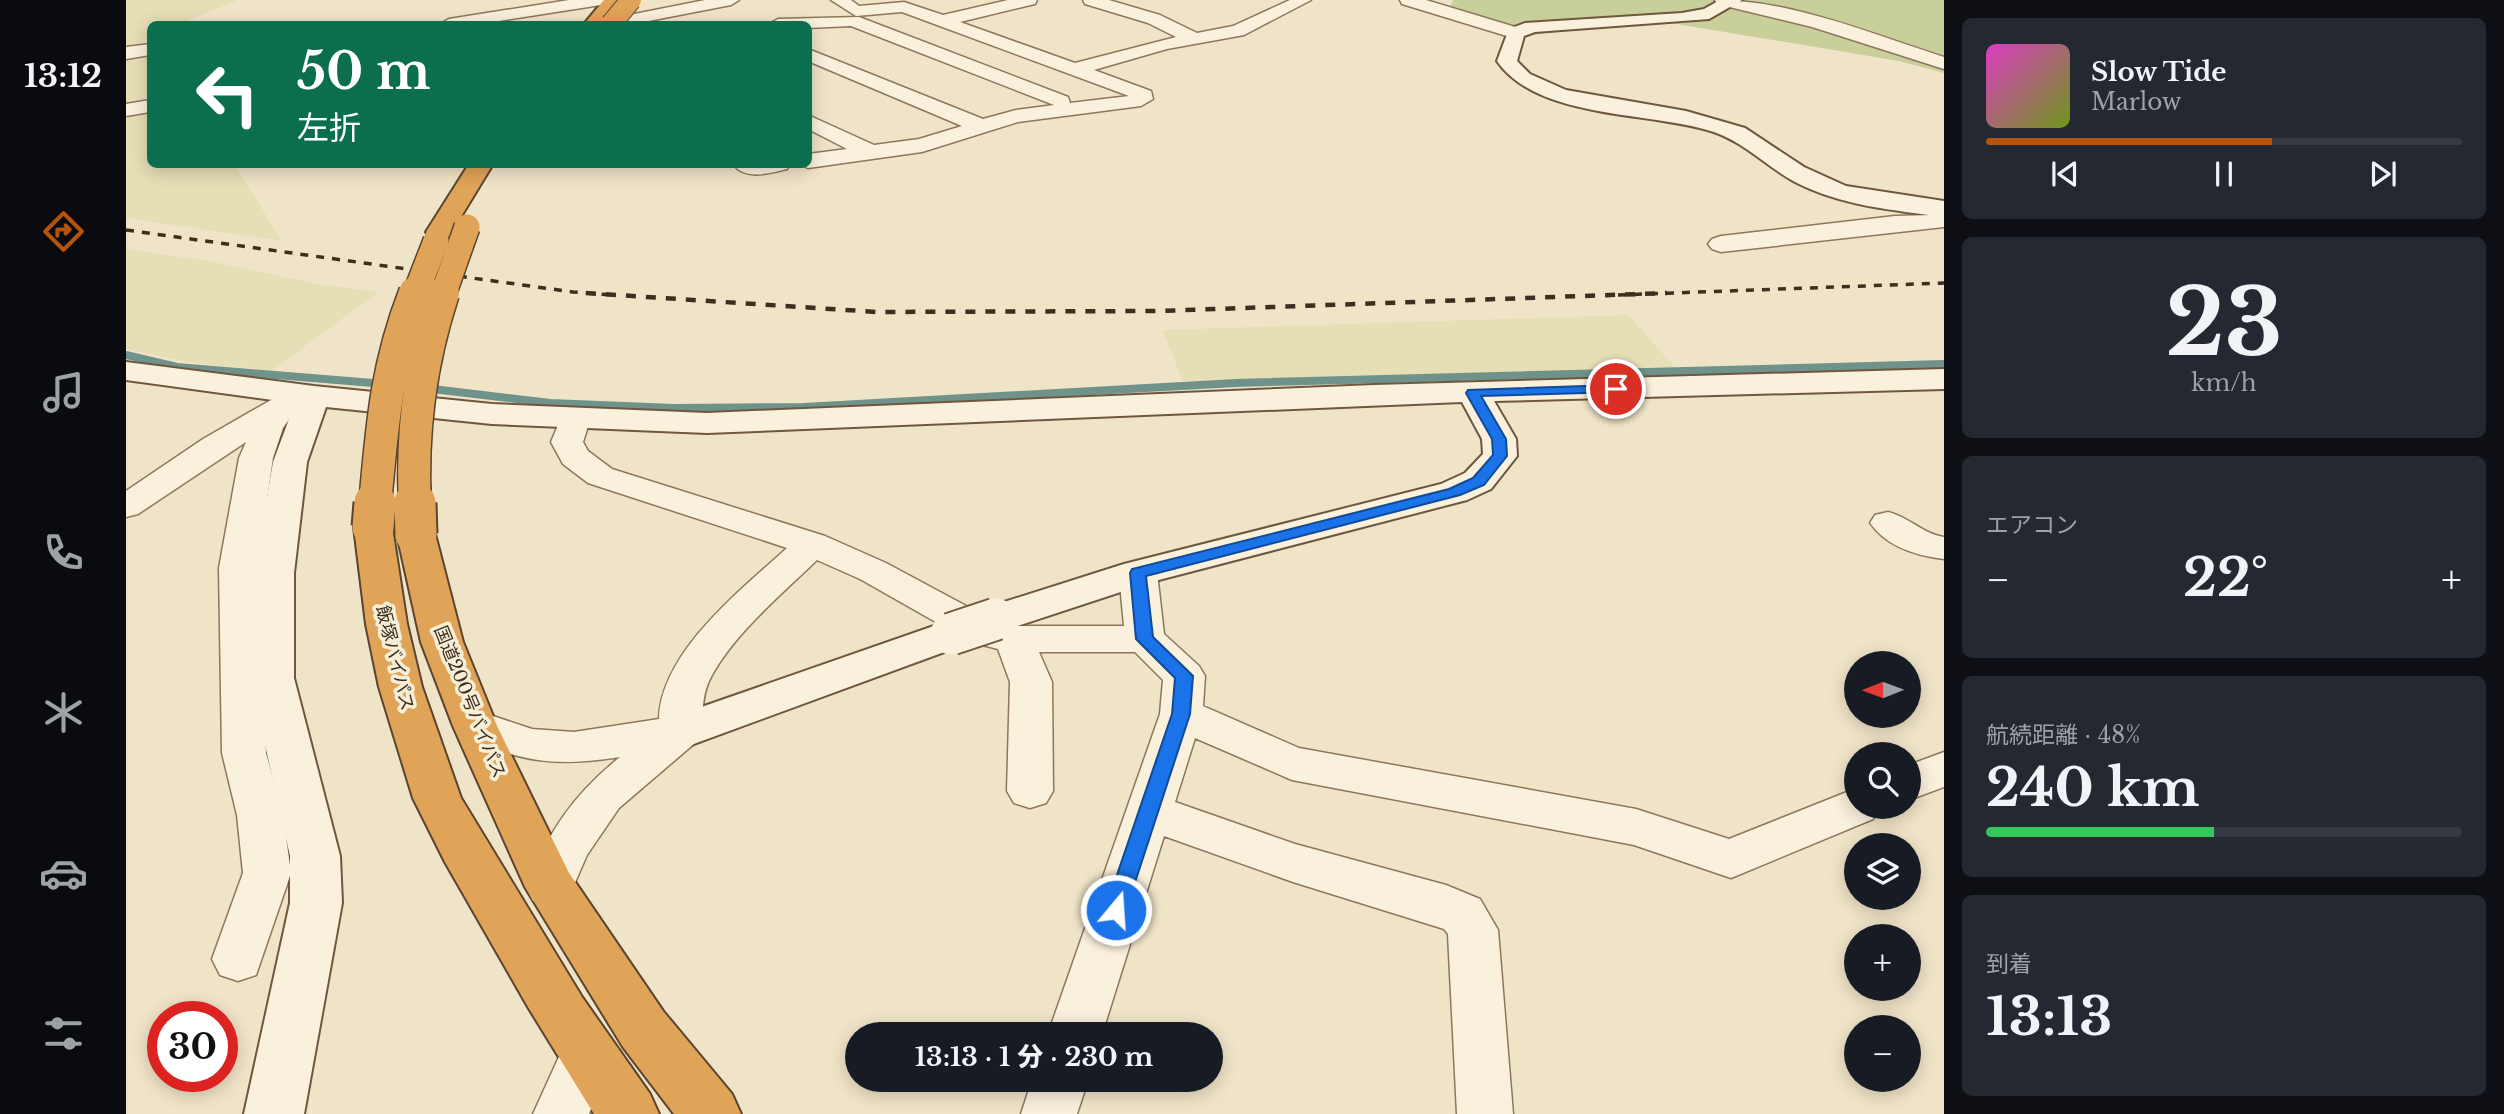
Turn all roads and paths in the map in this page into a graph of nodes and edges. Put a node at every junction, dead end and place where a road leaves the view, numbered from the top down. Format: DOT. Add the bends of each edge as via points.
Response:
graph roads {
  1 [pos="601,0"];
  2 [pos="614,0"];
  3 [pos="631,0"];
  4 [pos="839,0"];
  5 [pos="1029,0"];
  6 [pos="1091,0"];
  7 [pos="1303,0"];
  8 [pos="1408,0"];
  9 [pos="1729,0"];
  10 [pos="1440,5"];
  11 [pos="736,6"];
  12 [pos="468,21"];
  13 [pos="596,21"];
  14 [pos="613,21"];
  15 [pos="631,21"];
  16 [pos="702,21"];
  17 [pos="941,21"];
  18 [pos="812,23"];
  19 [pos="1516,33"];
  20 [pos="1193,38"];
  21 [pos="147,50"];
  22 [pos="126,52"];
  23 [pos="812,56"];
  24 [pos="1944,63"];
  25 [pos="1076,69"];
  26 [pos="1002,77"];
  27 [pos="920,101"];
  28 [pos="1060,101"];
  29 [pos="147,106"];
  30 [pos="126,110"];
  31 [pos="812,123"];
  32 [pos="981,127"];
  33 [pos="874,154"];
  34 [pos="812,161"];
  35 [pos="479,168"];
  36 [pos="501,168"];
  37 [pos="1944,209"];
  38 [pos="1944,218"];
  39 [pos="453,230"];
  40 [pos="1721,244"];
  41 [pos="126,371"];
  42 [pos="1944,379"];
  43 [pos="1593,390"];
  44 [pos="1473,393"];
  45 [pos="1374,395"];
  46 [pos="299,399"];
  47 [pos="574,420"];
  48 [pos="1500,456"];
  49 [pos="126,507"];
  50 [pos="1888,523"];
  51 [pos="395,530"];
  52 [pos="812,544"];
  53 [pos="1944,548"];
  54 [pos="1138,573"];
  55 [pos="1005,629"];
  56 [pos="1144,639"];
  57 [pos="1181,714"];
  58 [pos="475,726"];
  59 [pos="680,732"];
  60 [pos="1944,769"];
  61 [pos="1921,778"];
  62 [pos="1030,791"];
  63 [pos="1148,811"];
  64 [pos="1844,811"];
  65 [pos="550,887"];
  66 [pos="238,959"];
  67 [pos="1079,1022"];
  68 [pos="586,1057"];
  69 [pos="1056,1092"];
  70 [pos="274,1114"];
  71 [pos="561,1114"];
  72 [pos="629,1114"];
  73 [pos="710,1114"];
  74 [pos="1049,1114"];
  75 [pos="1485,1114"];
  1 -- 12 [label="street"];
  2 -- 13 [label="highway"];
  3 -- 14 [label="highway, bridge"];
  4 -- 17 [label="street" via="856,11 904,8"];
  5 -- 17 [label="street"];
  6 -- 20 [label="street" via="1154,19"];
  7 -- 20 [label="street" via="1250,27"];
  8 -- 10 [label="street"];
  9 -- 19 [label="street" via="1697,16 1532,27"];
  9 -- 24 [label="street"];
  10 -- 19 [label="street"];
  11 -- 15 [label="street"];
  11 -- 16 [label="street"];
  17 -- 25 [label="street"];
  18 -- 26 [label="street" via="853,21"];
  19 -- 37 [label="street" via="1507,61 1512,71 1531,83 1587,101 1737,133 1802,177 1839,192"];
  20 -- 25 [label="street"];
  21 -- 22 [label="street"];
  23 -- 27 [label="street"];
  25 -- 32 [label="street" via="1139,91 1143,99 1016,116"];
  26 -- 27 [label="street"];
  26 -- 28 [label="street"];
  27 -- 32 [label="street"];
  29 -- 30 [label="street"];
  31 -- 33 [label="street"];
  32 -- 33 [label="street"];
  33 -- 34 [label="street"];
  35 -- 39 [label="highway, 飯塚バイパス"];
  36 -- 39 [label="highway, 国道200号バイパス"];
  38 -- 40 [label="street"];
  39 -- 51 [label="highway, 国道200号バイパス, bridge" via="444,293 420,378"];
  39 -- 51 [label="highway, 飯塚バイパス, bridge" via="402,326 385,392"];
  41 -- 46 [label="street"];
  42 -- 43 [label="street"];
  43 -- 44 [label="street"];
  43 -- 48 [label="street" via="1540,407 1517,425"];
  44 -- 45 [label="street"];
  44 -- 48 [label="street" via="1499,439"];
  45 -- 47 [label="street" via="809,421"];
  45 -- 48 [label="street" via="1458,418 1477,430"];
  46 -- 47 [label="street"];
  46 -- 49 [label="street" via="215,446"];
  46 -- 66 [label="street" via="267,428 256,458 238,569 244,753 260,815 267,873"];
  46 -- 70 [label="street" via="274,573 272,678 315,856 316,903"];
  47 -- 52 [label="street" via="567,442 575,457 600,476"];
  48 -- 54 [label="street" via="1478,481 1454,492"];
  50 -- 53 [label="street" via="1922,545"];
  51 -- 58 [label="highway, 国道200号バイパス"];
  51 -- 68 [label="highway, 飯塚バイパス" via="381,601 393,664 430,782 468,857"];
  52 -- 55 [label="street" via="873,571 985,633"];
  52 -- 59 [label="street" via="694,669 681,698"];
  54 -- 55 [label="street"];
  54 -- 56 [label="street"];
  55 -- 56 [label="street"];
  55 -- 59 [label="street, bridge" via="951,634"];
  55 -- 62 [label="street" via="1031,682"];
  56 -- 57 [label="street" via="1184,676"];
  57 -- 63 [label="street"];
  57 -- 64 [label="street" via="1292,763 1636,827 1731,859"];
  58 -- 59 [label="street" via="530,745 574,748"];
  58 -- 65 [label="highway, 国道200号バイパス"];
  59 -- 65 [label="street" via="603,796 566,847"];
  60 -- 61 [label="street"];
  63 -- 67 [label="street"];
  63 -- 75 [label="street" via="1293,863 1462,914 1473,930"];
  65 -- 73 [label="highway, 国道200号バイパス" via="643,1029"];
  68 -- 71 [label="street"];
  68 -- 72 [label="highway, 飯塚バイパス"];
  69 -- 74 [label="street"];
}
